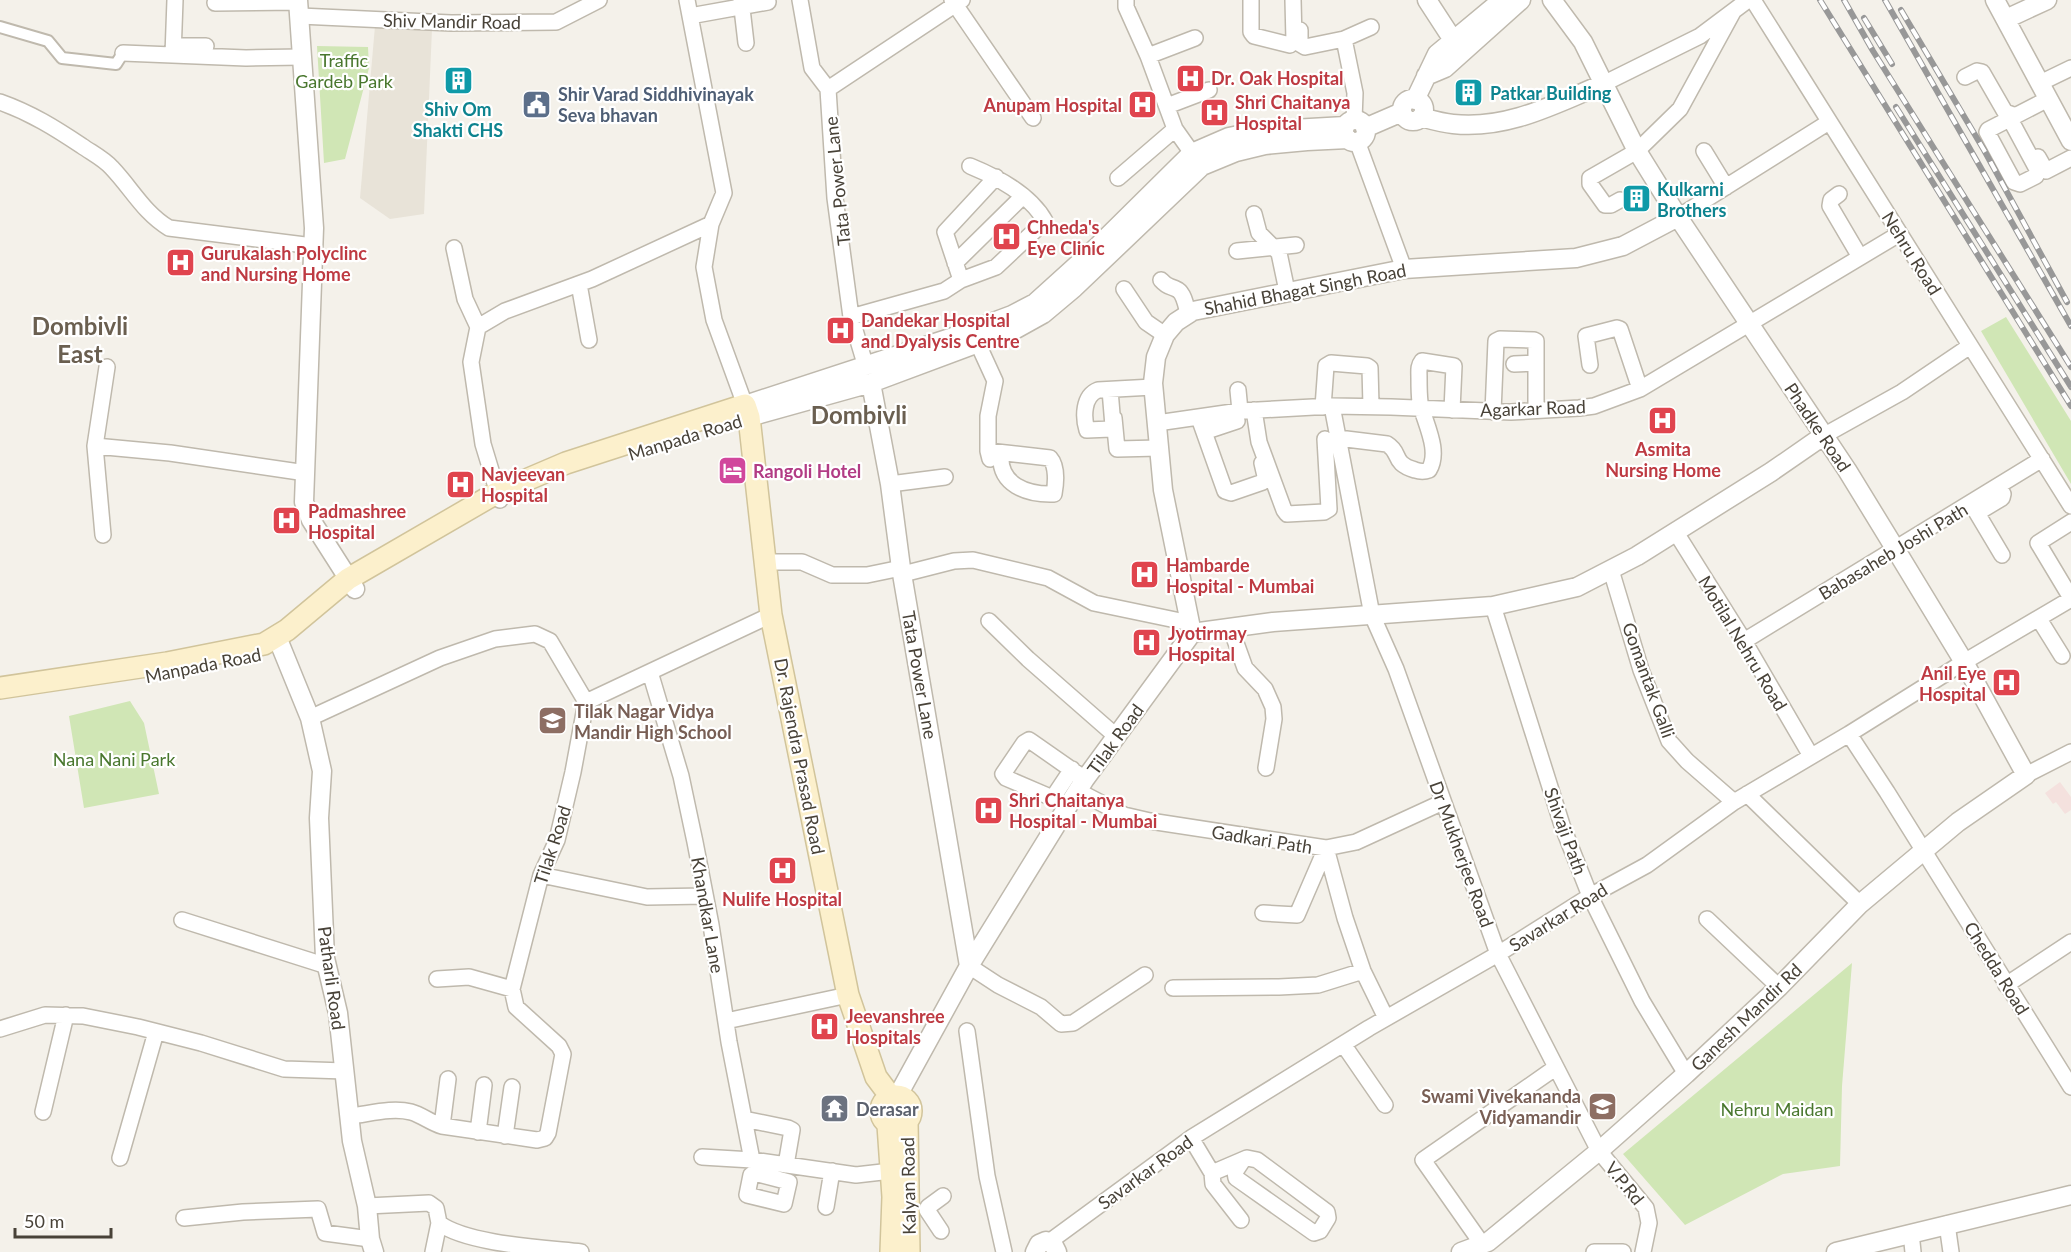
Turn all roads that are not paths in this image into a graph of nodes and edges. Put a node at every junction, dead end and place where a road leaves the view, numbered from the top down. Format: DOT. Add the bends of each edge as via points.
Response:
graph roads {
  1 [pos="175,0"];
  2 [pos="599,0"];
  3 [pos="687,0"];
  4 [pos="800,0"];
  5 [pos="1126,0"];
  6 [pos="1251,0"];
  7 [pos="1293,0"];
  8 [pos="1298,0"];
  9 [pos="1426,0"];
  10 [pos="1502,0"];
  11 [pos="1521,0"];
  12 [pos="1552,0"];
  13 [pos="1748,0"];
  14 [pos="1753,0"];
  15 [pos="1995,0"];
  16 [pos="2047,0"];
  17 [pos="957,1"];
  18 [pos="768,2"];
  19 [pos="215,3"];
  20 [pos="741,4"];
  21 [pos="299,6"];
  22 [pos="1733,12"];
  23 [pos="690,16"];
  24 [pos="2006,19"];
  25 [pos="0,27"];
  26 [pos="1371,27"];
  27 [pos="1195,38"];
  28 [pos="1344,39"];
  29 [pos="1453,40"];
  30 [pos="747,43"];
  31 [pos="206,46"];
  32 [pos="173,50"];
  33 [pos="123,53"];
  34 [pos="1148,56"];
  35 [pos="302,57"];
  36 [pos="2071,68"];
  37 [pos="1426,76"];
  38 [pos="1965,76"];
  39 [pos="1603,84"];
  40 [pos="828,88"];
  41 [pos="1209,90"];
  42 [pos="2044,91"];
  43 [pos="0,102"];
  44 [pos="1167,106"];
  45 [pos="1409,106"];
  46 [pos="2014,117"];
  47 [pos="1033,118"];
  48 [pos="1829,122"];
  49 [pos="1175,129"];
  50 [pos="1354,131"];
  51 [pos="2071,141"];
  52 [pos="1704,151"];
  53 [pos="1637,152"];
  54 [pos="2071,158"];
  55 [pos="1197,160"];
  56 [pos="970,166"];
  57 [pos="996,177"];
  58 [pos="1118,178"];
  59 [pos="1726,187"];
  60 [pos="1839,194"];
  61 [pos="1022,197"];
  62 [pos="1620,200"];
  63 [pos="1254,214"];
  64 [pos="1678,217"];
  65 [pos="711,224"];
  66 [pos="1899,234"];
  67 [pos="1296,244"];
  68 [pos="313,246"];
  69 [pos="1273,247"];
  70 [pos="454,248"];
  71 [pos="1237,251"];
  72 [pos="1860,257"];
  73 [pos="955,263"];
  74 [pos="1404,268"];
  75 [pos="961,280"];
  76 [pos="1161,280"];
  77 [pos="579,284"];
  78 [pos="1124,289"];
  79 [pos="1287,291"];
  80 [pos="1188,313"];
  81 [pos="851,317"];
  82 [pos="1748,324"];
  83 [pos="478,327"];
  84 [pos="1165,335"];
  85 [pos="975,337"];
  86 [pos="589,340"];
  87 [pos="1970,346"];
  88 [pos="1536,363"];
  89 [pos="1514,364"];
  90 [pos="1590,365"];
  91 [pos="107,368"];
  92 [pos="868,375"];
  93 [pos="1154,389"];
  94 [pos="1640,389"];
  95 [pos="1110,390"];
  96 [pos="1238,390"];
  97 [pos="1327,406"];
  98 [pos="1371,406"];
  99 [pos="1422,409"];
  100 [pos="1452,410"];
  101 [pos="1536,410"];
  102 [pos="747,411"];
  103 [pos="1493,412"];
  104 [pos="1244,413"];
  105 [pos="1157,423"];
  106 [pos="1202,425"];
  107 [pos="1823,436"];
  108 [pos="1331,439"];
  109 [pos="95,446"];
  110 [pos="1159,448"];
  111 [pos="992,450"];
  112 [pos="1066,456"];
  113 [pos="1334,458"];
  114 [pos="2042,459"];
  115 [pos="306,473"];
  116 [pos="945,477"];
  117 [pos="890,484"];
  118 [pos="1013,490"];
  119 [pos="500,497"];
  120 [pos="2071,507"];
  121 [pos="1974,508"];
  122 [pos="2071,522"];
  123 [pos="1675,531"];
  124 [pos="103,535"];
  125 [pos="1896,550"];
  126 [pos="2002,555"];
  127 [pos="764,562"];
  128 [pos="1611,570"];
  129 [pos="902,571"];
  130 [pos="352,584"];
  131 [pos="2071,599"];
  132 [pos="1493,606"];
  133 [pos="771,615"];
  134 [pos="1372,615"];
  135 [pos="2039,619"];
  136 [pos="989,621"];
  137 [pos="1191,628"];
  138 [pos="1231,629"];
  139 [pos="1744,641"];
  140 [pos="280,642"];
  141 [pos="2062,656"];
  142 [pos="1964,662"];
  143 [pos="650,672"];
  144 [pos="0,688"];
  145 [pos="0,699"];
  146 [pos="586,702"];
  147 [pos="310,718"];
  148 [pos="1849,734"];
  149 [pos="1117,737"];
  150 [pos="2071,752"];
  151 [pos="1811,756"];
  152 [pos="1266,768"];
  153 [pos="2026,775"];
  154 [pos="1078,780"];
  155 [pos="993,782"];
  156 [pos="1027,791"];
  157 [pos="1741,798"];
  158 [pos="1443,802"];
  159 [pos="1066,809"];
  160 [pos="1326,849"];
  161 [pos="1923,849"];
  162 [pos="541,875"];
  163 [pos="705,896"];
  164 [pos="1590,896"];
  165 [pos="1860,904"];
  166 [pos="1263,913"];
  167 [pos="1707,919"];
  168 [pos="182,920"];
  169 [pos="2071,942"];
  170 [pos="1498,954"];
  171 [pos="327,966"];
  172 [pos="969,966"];
  173 [pos="1363,971"];
  174 [pos="1145,975"];
  175 [pos="437,979"];
  176 [pos="2006,985"];
  177 [pos="1779,987"];
  178 [pos="1173,988"];
  179 [pos="512,989"];
  180 [pos="848,995"];
  181 [pos="66,1015"];
  182 [pos="1386,1018"];
  183 [pos="726,1021"];
  184 [pos="0,1029"];
  185 [pos="967,1031"];
  186 [pos="156,1032"];
  187 [pos="1343,1044"];
  188 [pos="1555,1068"];
  189 [pos="345,1071"];
  190 [pos="1686,1074"];
  191 [pos="448,1079"];
  192 [pos="512,1087"];
  193 [pos="2071,1087"];
  194 [pos="482,1088"];
  195 [pos="1385,1105"];
  196 [pos="895,1109"];
  197 [pos="43,1112"];
  198 [pos="350,1116"];
  199 [pos="744,1119"];
  200 [pos="442,1126"];
  201 [pos="476,1131"];
  202 [pos="505,1136"];
  203 [pos="1191,1138"];
  204 [pos="1599,1151"];
  205 [pos="702,1157"];
  206 [pos="120,1158"];
  207 [pos="1243,1160"];
  208 [pos="752,1161"];
  209 [pos="778,1169"];
  210 [pos="832,1171"];
  211 [pos="891,1171"];
  212 [pos="1212,1173"];
  213 [pos="2071,1195"];
  214 [pos="943,1196"];
  215 [pos="367,1206"];
  216 [pos="826,1207"];
  217 [pos="918,1210"];
  218 [pos="184,1218"];
  219 [pos="1241,1220"];
  220 [pos="439,1223"];
  221 [pos="1947,1224"];
  222 [pos="941,1231"];
  223 [pos="1911,1233"];
  224 [pos="1482,1244"];
  225 [pos="372,1246"];
  226 [pos="1047,1249"];
  227 [pos="433,1252"];
  228 [pos="580,1252"];
  229 [pos="891,1252"];
  230 [pos="909,1252"];
  231 [pos="1004,1252"];
  232 [pos="1461,1252"];
  233 [pos="1594,1252"];
  234 [pos="1623,1252"];
  235 [pos="1643,1252"];
  236 [pos="1836,1252"];
  237 [pos="1913,1252"];
  238 [pos="1951,1252"];
  1 -- 32 [label="street"];
  2 -- 21 [label="street, Shiv Mandir Road" via="556,21 451,23"];
  3 -- 23 [label="street"];
  4 -- 40 [label="street" via="812,68"];
  5 -- 34 [label="street"];
  6 -- 7 [label="street" via="1252,35 1290,45 1294,41"];
  8 -- 28 [label="street" via="1300,44 1305,47"];
  9 -- 29 [label="street"];
  10 -- 29 [label="street"];
  11 -- 37 [label="street" via="1445,68"];
  12 -- 39 [label="street, Phadke Road" via="1583,42"];
  13 -- 22 [label="street"];
  14 -- 48 [label="street, Nehru Road"];
  15 -- 24 [label="street"];
  16 -- 24 [label="street"];
  17 -- 40 [label="street"];
  17 -- 47 [label="street"];
  18 -- 20 [label="street"];
  19 -- 21 [label="street, Shiv Mandir Road"];
  20 -- 23 [label="street"];
  20 -- 30 [label="street"];
  21 -- 35 [label="street"];
  22 -- 39 [label="street" via="1700,36"];
  22 -- 53 [label="street" via="1680,109"];
  23 -- 65 [label="street" via="724,193"];
  24 -- 42 [label="street"];
  25 -- 33 [label="street" via="48,41 62,58 116,64"];
  26 -- 28 [label="street"];
  27 -- 34 [label="street"];
  28 -- 50 [label="street" via="1355,93"];
  29 -- 37 [label="street" via="1437,54"];
  31 -- 32 [label="street"];
  32 -- 33 [label="street"];
  32 -- 35 [label="street"];
  34 -- 44 [label="street"];
  35 -- 68 [label="street"];
  36 -- 42 [label="street"];
  37 -- 45 [label="street"];
  38 -- 46 [label="street" via="1982,72 2005,112"];
  39 -- 45 [label="street" via="1529,116 1490,123 1454,124 1421,117 1420,102"];
  39 -- 53 [label="street, Phadke Road"];
  40 -- 81 [label="street, Tata Power Lane" via="836,198"];
  41 -- 44 [label="street"];
  42 -- 46 [label="street"];
  42 -- 51 [label="street"];
  43 -- 68 [label="street" via="50,124 105,162 143,208 169,228"];
  44 -- 49 [label="street"];
  45 -- 50 [label="street"];
  46 -- 54 [label="street" via="2045,170"];
  48 -- 59 [label="street, Shahid Bhagat Singh Road"];
  48 -- 66 [label="street, Nehru Road"];
  49 -- 55 [label="street"];
  49 -- 58 [label="street"];
  50 -- 55 [label="street, Manpada Road" via="1258,131 1229,137"];
  50 -- 74 [label="street"];
  52 -- 59 [label="street"];
  53 -- 62 [label="street" via="1590,178 1607,207"];
  53 -- 64 [label="street, Phadke Road"];
  55 -- 85 [label="street, Manpada Road" via="1035,303"];
  56 -- 57 [label="street"];
  57 -- 61 [label="street"];
  57 -- 73 [label="street" via="945,232"];
  59 -- 64 [label="street, Shahid Bhagat Singh Road"];
  60 -- 72 [label="street" via="1830,206"];
  61 -- 73 [label="street"];
  61 -- 75 [label="street" via="1044,218 1044,224 996,267"];
  63 -- 69 [label="street" via="1257,230"];
  64 -- 74 [label="street, Shahid Bhagat Singh Road" via="1623,246 1576,258"];
  64 -- 82 [label="street, Phadke Road"];
  65 -- 77 [label="street"];
  65 -- 102 [label="street" via="704,267 714,320"];
  66 -- 72 [label="street, Agarkar Road"];
  66 -- 87 [label="street, Nehru Road"];
  67 -- 69 [label="street"];
  68 -- 115 [label="street"];
  69 -- 71 [label="street"];
  69 -- 79 [label="street" via="1282,259"];
  70 -- 83 [label="street" via="465,299"];
  72 -- 82 [label="street, Agarkar Road"];
  73 -- 75 [label="street"];
  74 -- 79 [label="street, Shahid Bhagat Singh Road"];
  75 -- 81 [label="street" via="944,291"];
  76 -- 80 [label="street" via="1182,295"];
  77 -- 83 [label="street" via="505,311"];
  77 -- 86 [label="street"];
  78 -- 84 [label="street" via="1146,322"];
  79 -- 80 [label="street, Shahid Bhagat Singh Road"];
  80 -- 84 [label="street, Shahid Bhagat Singh Road"];
  81 -- 92 [label="street, Tata Power Lane"];
  82 -- 94 [label="street, Agarkar Road"];
  82 -- 107 [label="street, Phadke Road"];
  83 -- 119 [label="street" via="471,363 483,444"];
  84 -- 93 [label="street, Shahid Bhagat Singh Road" via="1156,357"];
  85 -- 92 [label="street, Manpada Road"];
  85 -- 111 [label="street" via="995,381 988,416"];
  87 -- 107 [label="street" via="1902,392"];
  87 -- 114 [label="street, Nehru Road"];
  88 -- 89 [label="street"];
  88 -- 101 [label="street"];
  88 -- 103 [label="street" via="1534,340 1497,339 1500,396"];
  90 -- 94 [label="street" via="1586,336 1620,329"];
  91 -- 109 [label="street"];
  92 -- 102 [label="street, Manpada Road"];
  92 -- 117 [label="street, Tata Power Lane"];
  93 -- 95 [label="street"];
  93 -- 105 [label="street, Shahid Bhagat Singh Road"];
  93 -- 110 [label="street" via="1114,395 1115,447"];
  94 -- 101 [label="street, Agarkar Road" via="1587,408"];
  96 -- 104 [label="street"];
  97 -- 98 [label="street, Agarkar Road"];
  97 -- 98 [label="street" via="1326,366 1331,363 1370,368"];
  97 -- 104 [label="street, Agarkar Road"];
  97 -- 108 [label="street"];
  98 -- 99 [label="street, Agarkar Road"];
  99 -- 100 [label="street, Agarkar Road"];
  99 -- 100 [label="street" via="1419,366 1426,360 1454,366"];
  99 -- 108 [label="street" via="1433,454 1432,465 1426,472 1404,467 1393,447 1387,444"];
  100 -- 103 [label="street, Agarkar Road"];
  101 -- 103 [label="street, Agarkar Road"];
  102 -- 119 [label="main road, Manpada Road" via="566,463"];
  102 -- 127 [label="main road, Dr. Rajendra Prasad Road"];
  104 -- 106 [label="street, Agarkar Road"];
  104 -- 106 [label="street" via="1265,476 1263,482 1231,493 1225,491"];
  104 -- 113 [label="street" via="1287,514 1329,509"];
  105 -- 106 [label="street, Agarkar Road"];
  105 -- 110 [label="street, Shahid Bhagat Singh Road"];
  107 -- 123 [label="street"];
  107 -- 125 [label="street, Phadke Road"];
  108 -- 113 [label="street"];
  109 -- 115 [label="street"];
  109 -- 124 [label="street"];
  110 -- 137 [label="street, Shahid Bhagat Singh Road" via="1163,490"];
  111 -- 112 [label="street"];
  111 -- 118 [label="street" via="991,463 1000,479"];
  113 -- 134 [label="street, Dr Mukherjee Road"];
  114 -- 120 [label="street, Nehru Road"];
  114 -- 121 [label="street, Babasaheb Joshi Path" via="1998,486"];
  115 -- 130 [label="street" via="307,512"];
  116 -- 117 [label="street"];
  117 -- 129 [label="street, Tata Power Lane"];
  119 -- 130 [label="main road, Manpada Road"];
  121 -- 125 [label="street, Babasaheb Joshi Path"];
  121 -- 126 [label="street"];
  122 -- 131 [label="street" via="2038,543"];
  123 -- 128 [label="street"];
  123 -- 139 [label="street, Motilal Nehru Road"];
  125 -- 139 [label="street, Babasaheb Joshi Path"];
  125 -- 142 [label="street, Phadke Road"];
  127 -- 129 [label="street" via="802,562 832,575"];
  127 -- 133 [label="main road, Dr. Rajendra Prasad Road"];
  128 -- 132 [label="street" via="1577,587"];
  128 -- 157 [label="street, Gomantak Galli" via="1641,670 1669,741 1687,761"];
  129 -- 137 [label="street" via="974,560 1048,578 1094,603"];
  129 -- 172 [label="street, Tata Power Lane"];
  130 -- 140 [label="main road, Manpada Road"];
  131 -- 135 [label="street, Savarkar Road"];
  132 -- 134 [label="street"];
  132 -- 164 [label="street, Shivaji Path" via="1562,825"];
  133 -- 143 [label="street"];
  133 -- 180 [label="main road, Dr. Rajendra Prasad Road"];
  134 -- 138 [label="street" via="1248,624"];
  134 -- 158 [label="street, Dr Mukherjee Road" via="1396,669"];
  135 -- 141 [label="street"];
  135 -- 142 [label="street, Savarkar Road"];
  136 -- 149 [label="street"];
  137 -- 138 [label="street"];
  137 -- 149 [label="street, Tilak Road"];
  138 -- 152 [label="street" via="1245,668 1265,689 1273,707"];
  139 -- 151 [label="street, Motilal Nehru Road"];
  140 -- 144 [label="main road, Manpada Road"];
  140 -- 145 [label="main road, Manpada Road" via="268,654 168,674"];
  140 -- 147 [label="street, Patharli Road"];
  142 -- 148 [label="street, Savarkar Road"];
  142 -- 153 [label="street, Phadke Road"];
  143 -- 146 [label="street"];
  143 -- 163 [label="street, Khandkar Lane" via="681,776"];
  146 -- 147 [label="street" via="550,641 535,634 495,639 440,658"];
  146 -- 162 [label="street, Tilak Road" via="557,840"];
  147 -- 171 [label="street, Patharli Road" via="322,771 320,818"];
  148 -- 151 [label="street, Savarkar Road"];
  148 -- 161 [label="street, Chedda Road"];
  149 -- 154 [label="street, Tilak Road"];
  150 -- 153 [label="street"];
  151 -- 157 [label="street, Savarkar Road"];
  153 -- 161 [label="street, Ganesh Mandir Rd"];
  154 -- 156 [label="street" via="1053,797"];
  154 -- 156 [label="street, Gadkari Path" via="1026,741 1003,774"];
  154 -- 159 [label="street, Tilak Road"];
  154 -- 160 [label="street, Gadkari Path" via="1124,815"];
  155 -- 156 [label="street"];
  156 -- 159 [label="street"];
  157 -- 164 [label="street, Savarkar Road" via="1647,865"];
  157 -- 165 [label="street, Gomantak Galli"];
  158 -- 160 [label="street, Gadkari Path" via="1356,842"];
  158 -- 170 [label="street, Dr Mukherjee Road"];
  159 -- 172 [label="street, Tilak Road"];
  160 -- 166 [label="street" via="1297,915"];
  160 -- 173 [label="street"];
  161 -- 165 [label="street, Ganesh Mandir Rd"];
  161 -- 176 [label="street, Chedda Road"];
  162 -- 163 [label="street" via="647,897"];
  162 -- 179 [label="street, Tilak Road"];
  163 -- 183 [label="street, Khandkar Lane"];
  164 -- 170 [label="street, Savarkar Road"];
  164 -- 190 [label="street, Shivaji Path" via="1642,1001"];
  165 -- 177 [label="street, Ganesh Mandir Rd"];
  167 -- 177 [label="street"];
  168 -- 171 [label="street"];
  169 -- 176 [label="street"];
  170 -- 182 [label="street, Savarkar Road"];
  170 -- 188 [label="street, Dr Mukherjee Road"];
  171 -- 189 [label="street, Patharli Road"];
  172 -- 174 [label="street" via="1041,1007 1061,1024 1073,1023"];
  172 -- 196 [label="street, Tilak Road"];
  173 -- 178 [label="street" via="1318,985"];
  173 -- 182 [label="street"];
  175 -- 179 [label="street" via="469,977"];
  176 -- 193 [label="street, Chedda Road"];
  177 -- 190 [label="street, Ganesh Mandir Rd"];
  179 -- 202 [label="street" via="516,1007 563,1054 548,1133 537,1140"];
  180 -- 183 [label="street"];
  180 -- 196 [label="main road, Dr. Rajendra Prasad Road" via="876,1077"];
  181 -- 184 [label="street" via="45,1015"];
  181 -- 186 [label="street"];
  181 -- 197 [label="street"];
  182 -- 187 [label="street, Savarkar Road"];
  183 -- 199 [label="street, Khandkar Lane"];
  185 -- 231 [label="street" via="987,1176"];
  186 -- 189 [label="street" via="284,1069"];
  186 -- 206 [label="street"];
  187 -- 195 [label="street"];
  187 -- 203 [label="street, Savarkar Road"];
  188 -- 204 [label="street, Dr Mukherjee Road"];
  188 -- 224 [label="street" via="1423,1160"];
  189 -- 198 [label="street, Patharli Road"];
  190 -- 204 [label="street, Ganesh Mandir Rd"];
  191 -- 200 [label="street"];
  192 -- 202 [label="street"];
  194 -- 201 [label="street"];
  196 -- 211 [label="main road, Kalyan Road"];
  196 -- 217 [label="main road, Kalyan Road"];
  198 -- 200 [label="street" via="399,1110"];
  198 -- 215 [label="street, Patharli Road"];
  199 -- 208 [label="street, Khandkar Lane"];
  199 -- 209 [label="street" via="792,1130"];
  200 -- 201 [label="street"];
  201 -- 202 [label="street"];
  203 -- 212 [label="street"];
  203 -- 226 [label="street, Savarkar Road"];
  204 -- 224 [label="street, Ganesh Mandir Rd"];
  204 -- 235 [label="street, V.P.Rd" via="1646,1208 1649,1223"];
  205 -- 208 [label="street"];
  207 -- 207 [label="street" via="1257,1160 1327,1212 1328,1218 1320,1231 1314,1233 1236,1178 1235,1172"];
  207 -- 212 [label="street"];
  208 -- 209 [label="street"];
  209 -- 210 [label="street"];
  210 -- 211 [label="street"];
  210 -- 216 [label="street"];
  211 -- 229 [label="main road, Kalyan Road"];
  212 -- 219 [label="street" via="1213,1184"];
  213 -- 221 [label="street"];
  214 -- 217 [label="street"];
  215 -- 220 [label="street" via="429,1203 436,1208"];
  215 -- 225 [label="street, Patharli Road"];
  217 -- 222 [label="street"];
  217 -- 230 [label="main road, Kalyan Road"];
  218 -- 225 [label="street" via="318,1209 325,1233"];
  220 -- 227 [label="street"];
  220 -- 228 [label="street" via="452,1232"];
  221 -- 223 [label="street"];
  221 -- 238 [label="street"];
  223 -- 236 [label="street"];
  223 -- 237 [label="street"];
  224 -- 232 [label="street, Ganesh Mandir Rd"];
  233 -- 234 [label="street"];
}
